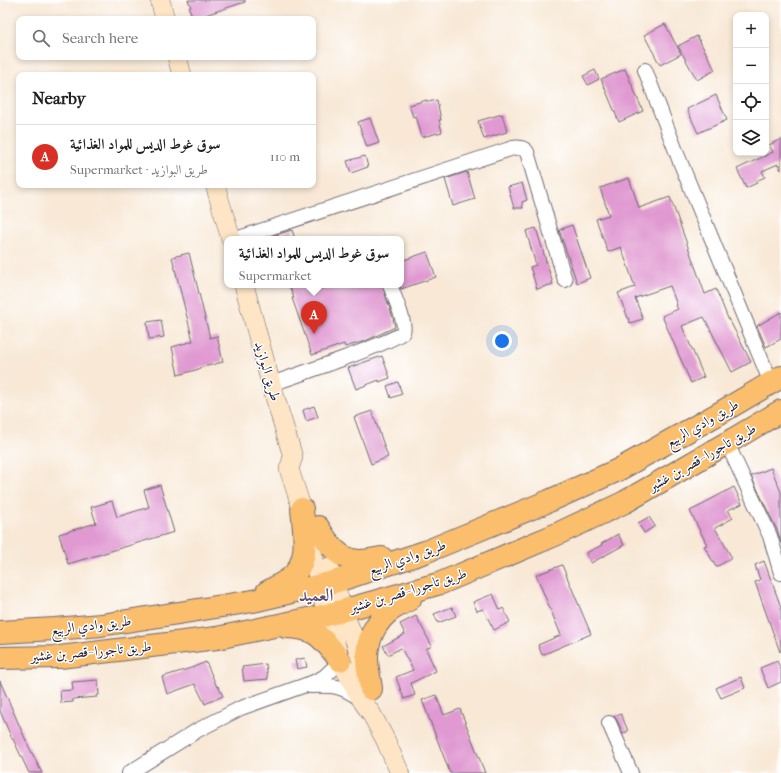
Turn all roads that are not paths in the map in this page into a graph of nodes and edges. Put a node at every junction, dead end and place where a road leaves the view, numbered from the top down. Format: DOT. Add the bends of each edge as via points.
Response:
graph roads {
  1 [pos="160,0"];
  2 [pos="164,16"];
  3 [pos="178,60"];
  4 [pos="645,70"];
  5 [pos="181,72"];
  6 [pos="216,188"];
  7 [pos="230,236"];
  8 [pos="245,236"];
  9 [pos="565,280"];
  10 [pos="245,288"];
  11 [pos="391,288"];
  12 [pos="776,380"];
  13 [pos="271,384"];
  14 [pos="781,411"];
  15 [pos="727,443"];
  16 [pos="293,457"];
  17 [pos="302,509"];
  18 [pos="318,527"];
  19 [pos="425,552"];
  20 [pos="781,573"];
  21 [pos="441,583"];
  22 [pos="327,584"];
  23 [pos="253,601"];
  24 [pos="335,613"];
  25 [pos="270,627"];
  26 [pos="0,632"];
  27 [pos="0,658"];
  28 [pos="341,661"];
  29 [pos="302,687"];
  30 [pos="367,695"];
  31 [pos="609,723"];
  32 [pos="129,773"];
  33 [pos="400,773"];
  34 [pos="630,773"];
  1 -- 2 [label="main road"];
  3 -- 5 [label="main road"];
  4 -- 12 [label="street" via="678,159"];
  6 -- 7 [label="main road"];
  8 -- 9 [label="street" via="519,147 527,152"];
  10 -- 13 [label="main road, طريق البوازيد"];
  11 -- 13 [label="street" via="404,326 401,334"];
  12 -- 19 [label="highway, طريق وادي الربيع" via="618,470"];
  13 -- 16 [label="main road, طريق البوازيد"];
  14 -- 15 [label="highway, طريق تاجورا -قصر بن غشير"];
  15 -- 20 [label="street" via="770,536"];
  15 -- 21 [label="highway, طريق تاجورا -قصر بن غشير" via="625,502"];
  16 -- 17 [label="main road" via="289,469"];
  16 -- 18 [label="main road" via="302,465"];
  17 -- 22 [label="main road"];
  17 -- 23 [label="highway" via="305,550 300,566 290,579"];
  18 -- 19 [label="highway" via="334,550 353,560"];
  18 -- 22 [label="main road"];
  19 -- 22 [label="highway, طريق وادي الربيع"];
  21 -- 24 [label="highway, طريق تاجورا -قصر بن غشير"];
  21 -- 30 [label="highway" via="391,610 378,623 367,650"];
  22 -- 23 [label="highway, طريق وادي الربيع"];
  22 -- 24 [label="main road"];
  23 -- 26 [label="highway, طريق وادي الربيع" via="101,624"];
  24 -- 25 [label="highway, طريق تاجورا -قصر بن غشير"];
  24 -- 28 [label="main road"];
  24 -- 30 [label="main road" via="355,641"];
  25 -- 27 [label="highway, طريق تاجورا -قصر بن غشير" via="217,638 60,657"];
  25 -- 28 [label="highway" via="299,628 315,633"];
  28 -- 29 [label="street" via="324,677"];
  28 -- 30 [label="main road"];
  29 -- 30 [label="street" via="336,686"];
  29 -- 32 [label="street" via="242,708 198,730"];
  30 -- 33 [label="main road"];
  31 -- 34 [label="street"];
}
